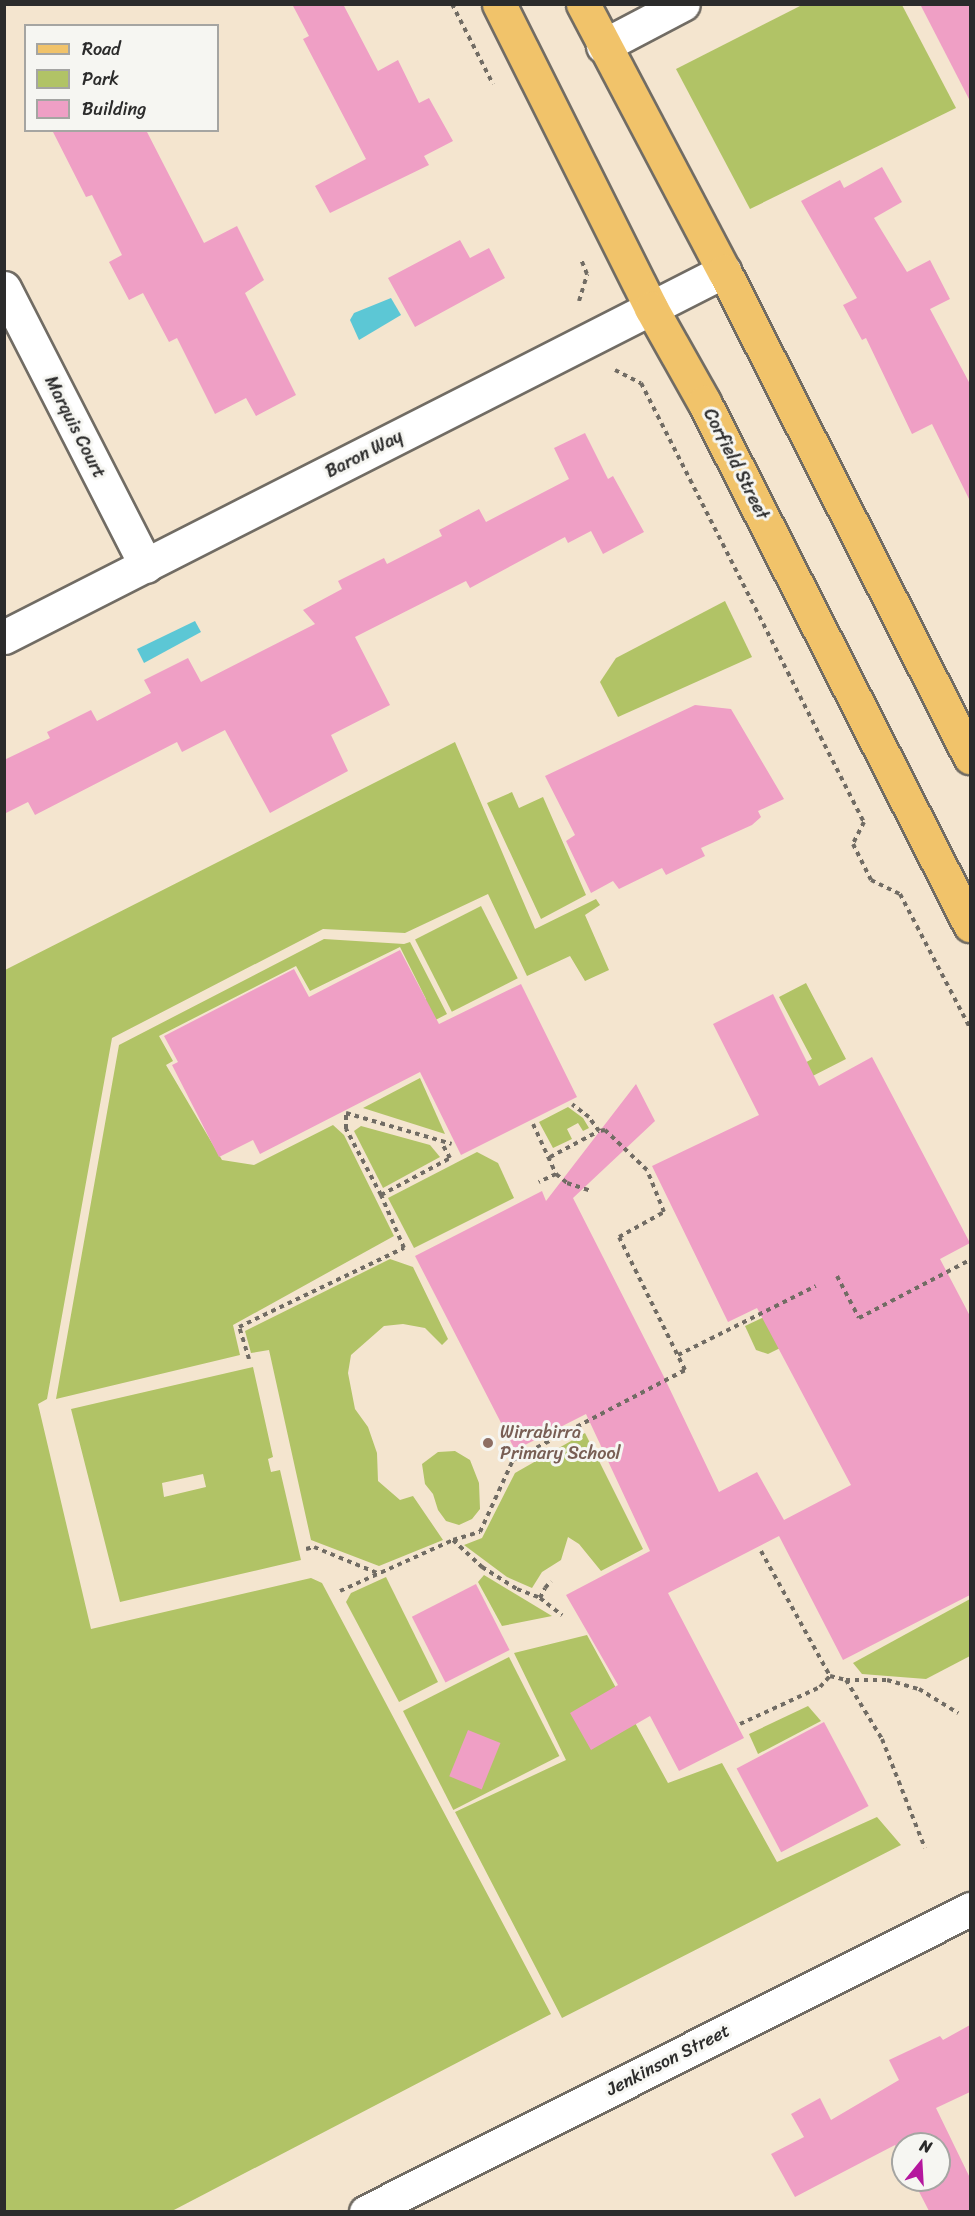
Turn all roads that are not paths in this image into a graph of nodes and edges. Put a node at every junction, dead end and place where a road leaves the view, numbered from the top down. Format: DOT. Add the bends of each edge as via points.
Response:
graph roads {
  1 [pos="499,4"];
  2 [pos="583,4"];
  3 [pos="683,4"];
  4 [pos="603,46"];
  5 [pos="724,271"];
  6 [pos="4,288"];
  7 [pos="651,308"];
  8 [pos="146,566"];
  9 [pos="4,638"];
  10 [pos="970,757"];
  11 [pos="970,925"];
  12 [pos="970,1909"];
  13 [pos="366,2211"];
  1 -- 7 [label="main road, Corfield Street"];
  2 -- 4 [label="main road"];
  3 -- 4 [label="street"];
  4 -- 5 [label="main road"];
  5 -- 7 [label="street, Baron Way"];
  5 -- 10 [label="main road"];
  6 -- 8 [label="street, Marquis Court"];
  7 -- 8 [label="street, Baron Way"];
  7 -- 11 [label="main road, Corfield Street" via="704,402"];
  8 -- 9 [label="street, Baron Way"];
  12 -- 13 [label="street, Jenkinson Street"];
}
